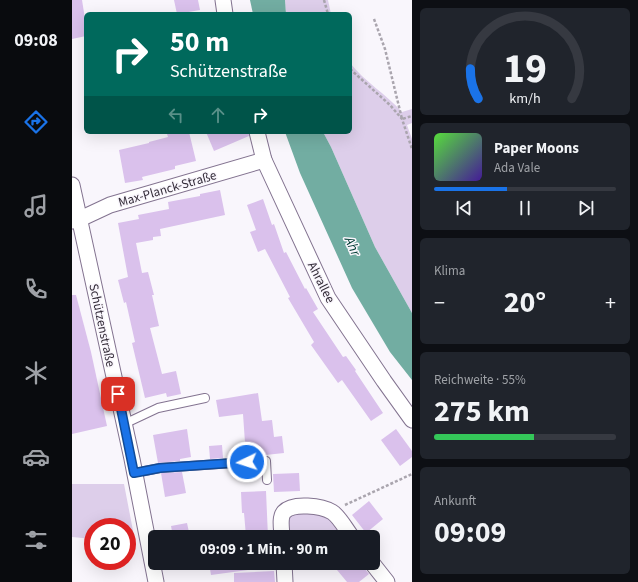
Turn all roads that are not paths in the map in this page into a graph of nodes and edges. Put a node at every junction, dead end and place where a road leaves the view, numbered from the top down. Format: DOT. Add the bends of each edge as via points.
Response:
graph roads {
  1 [pos="223,0"];
  2 [pos="225,12"];
  3 [pos="258,134"];
  4 [pos="264,160"];
  5 [pos="72,185"];
  6 [pos="76,220"];
  7 [pos="205,398"];
  8 [pos="412,420"];
  9 [pos="124,424"];
  10 [pos="134,473"];
  11 [pos="267,480"];
  12 [pos="282,530"];
  13 [pos="346,530"];
  14 [pos="284,570"];
  15 [pos="378,570"];
  16 [pos="156,582"];
  17 [pos="285,582"];
  18 [pos="387,582"];
  1 -- 2 [label="street"];
  3 -- 4 [label="street, Ahrallee"];
  4 -- 6 [label="street, Max-Planck-Straße" via="110,205"];
  4 -- 8 [label="street, Ahrallee" via="328,298"];
  5 -- 6 [label="street, Schützenstraße"];
  6 -- 9 [label="street, Schützenstraße"];
  7 -- 9 [label="lane" via="158,408"];
  9 -- 10 [label="street, Schützenstraße"];
  10 -- 11 [label="lane" via="160,468 263,461 266,462"];
  10 -- 16 [label="street, Schützenstraße"];
  12 -- 13 [label="street" via="284,513 300,506 333,513"];
  14 -- 17 [label="street"];
  15 -- 18 [label="street"];
}
